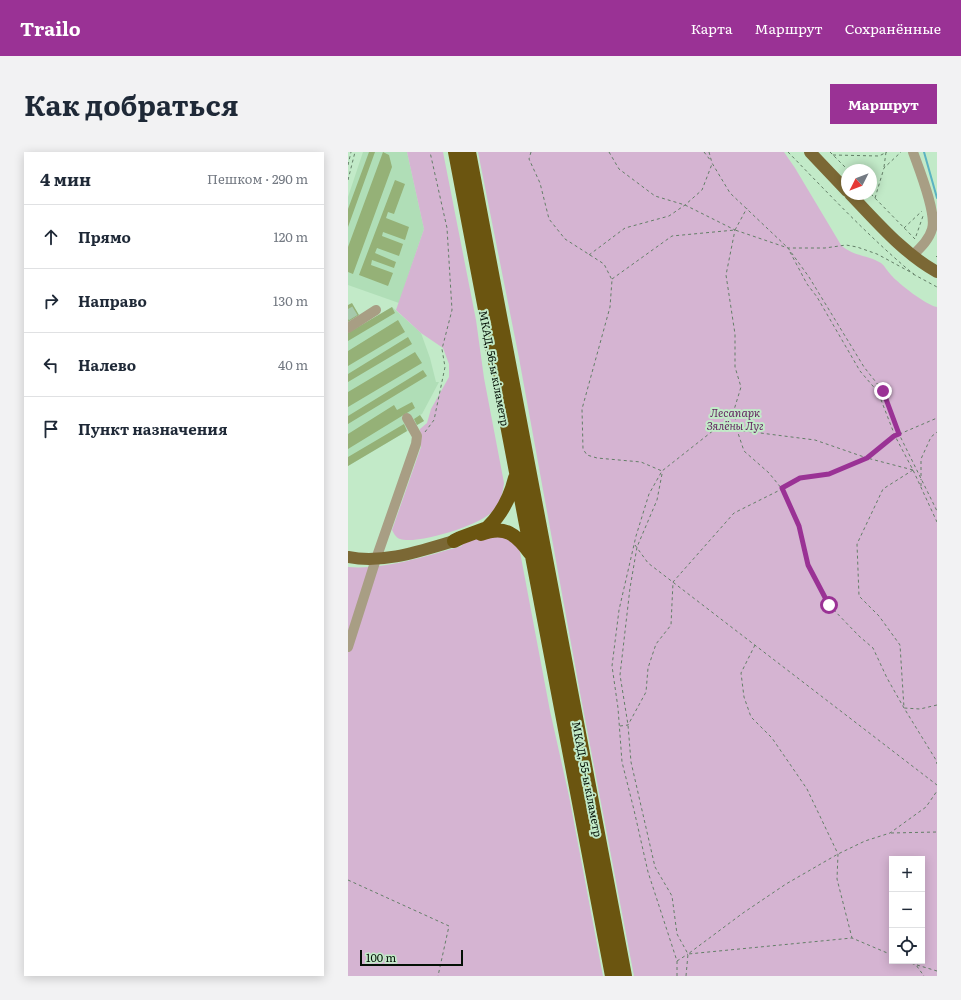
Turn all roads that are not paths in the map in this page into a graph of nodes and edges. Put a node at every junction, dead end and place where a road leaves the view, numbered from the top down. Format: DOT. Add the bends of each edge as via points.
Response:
graph roads {
  1 [pos="455,152"];
  2 [pos="468,152"];
  3 [pos="810,152"];
  4 [pos="913,152"];
  5 [pos="841,185"];
  6 [pos="856,200"];
  7 [pos="912,256"];
  8 [pos="937,272"];
  9 [pos="376,310"];
  10 [pos="353,323"];
  11 [pos="407,418"];
  12 [pos="516,476"];
  13 [pos="454,541"];
  14 [pos="532,556"];
  15 [pos="348,557"];
  16 [pos="376,559"];
  17 [pos="544,583"];
  18 [pos="348,647"];
  19 [pos="612,976"];
  20 [pos="625,976"];
  1 -- 12 [label="highway, МКАД, 56-ы кіламетр"];
  2 -- 17 [label="highway, МКАД, 56-ы кіламетр"];
  3 -- 5 [label="main road"];
  4 -- 7 [label="street" via="934,215 933,228 929,236"];
  6 -- 7 [label="main road"];
  7 -- 8 [label="main road"];
  9 -- 10 [label="street"];
  11 -- 16 [label="street" via="413,427 416,444"];
  12 -- 13 [label="highway" via="505,506 490,525"];
  12 -- 14 [label="highway, МКАД, 56-ы кіламетр"];
  13 -- 14 [label="highway" via="461,541 490,530 500,530 511,533 522,542"];
  13 -- 16 [label="main road" via="422,551"];
  14 -- 17 [label="highway, МКАД, 56-ы кіламетр"];
  15 -- 16 [label="main road"];
  16 -- 18 [label="street"];
  17 -- 19 [label="highway, МКАД, 55-ы кіламетр"];
  17 -- 20 [label="highway, МКАД, 55-ы кіламетр"];
}
